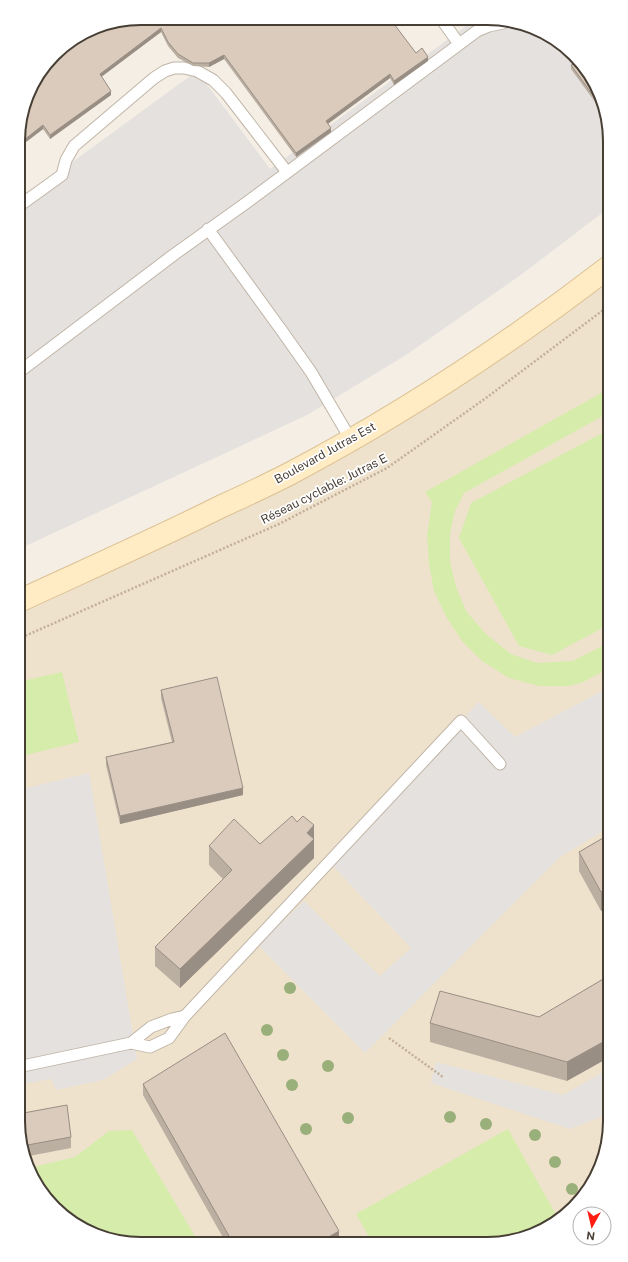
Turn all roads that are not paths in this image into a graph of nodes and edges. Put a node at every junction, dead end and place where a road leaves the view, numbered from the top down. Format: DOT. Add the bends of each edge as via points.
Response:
graph roads {
  1 [pos="446,25"];
  2 [pos="492,25"];
  3 [pos="459,44"];
  4 [pos="287,172"];
  5 [pos="25,202"];
  6 [pos="208,229"];
  7 [pos="603,271"];
  8 [pos="25,367"];
  9 [pos="350,440"];
  10 [pos="25,598"];
  11 [pos="500,764"];
  12 [pos="185,1016"];
  13 [pos="131,1043"];
  14 [pos="25,1066"];
  1 -- 3 [label="lane"];
  2 -- 3 [label="lane" via="477,31"];
  3 -- 4 [label="lane"];
  4 -- 5 [label="lane" via="213,80 197,71 174,68 154,78 74,146 66,160 62,175"];
  4 -- 6 [label="lane"];
  6 -- 8 [label="lane"];
  6 -- 9 [label="lane" via="311,372"];
  7 -- 9 [label="main road, Boulevard Jutras Est" via="563,302 440,386"];
  9 -- 10 [label="main road, Boulevard Jutras Est" via="291,474"];
  11 -- 12 [label="lane" via="461,721"];
  12 -- 13 [label="lane" via="152,1027"];
  12 -- 13 [label="lane" via="169,1038 150,1047"];
  13 -- 14 [label="lane"];
}
